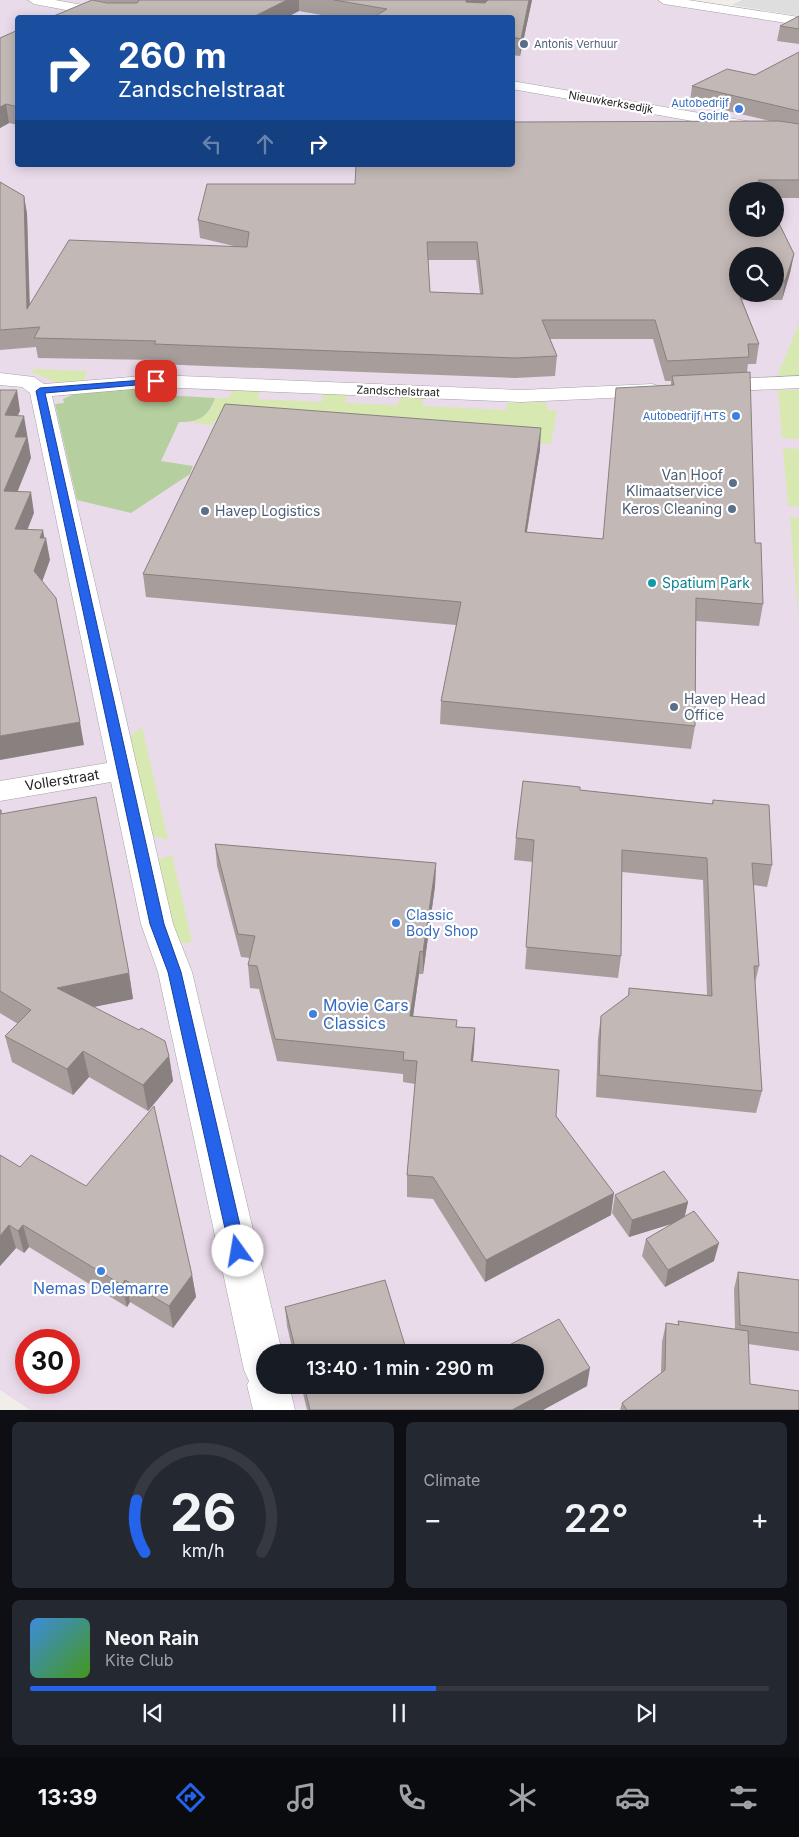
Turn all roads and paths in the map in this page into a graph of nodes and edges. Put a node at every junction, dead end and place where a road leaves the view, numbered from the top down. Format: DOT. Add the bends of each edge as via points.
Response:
graph roads {
  1 [pos="34,0"];
  2 [pos="664,0"];
  3 [pos="116,15"];
  4 [pos="799,21"];
  5 [pos="515,86"];
  6 [pos="799,136"];
  7 [pos="0,379"];
  8 [pos="799,382"];
  9 [pos="40,391"];
  10 [pos="123,770"];
  11 [pos="0,791"];
  12 [pos="259,1344"];
  13 [pos="270,1394"];
  14 [pos="274,1410"];
  1 -- 3 [label="street"];
  2 -- 4 [label="street"];
  5 -- 6 [label="street, Nieuwkerksedijk"];
  7 -- 9 [label="street, Zandschelstraat" via="28,382"];
  8 -- 9 [label="street, Zandschelstraat" via="521,396 156,381"];
  9 -- 10 [label="street"];
  10 -- 11 [label="street, Vollerstraat"];
  10 -- 12 [label="street" via="157,924 177,981"];
  13 -- 14 [label="street"];
}
